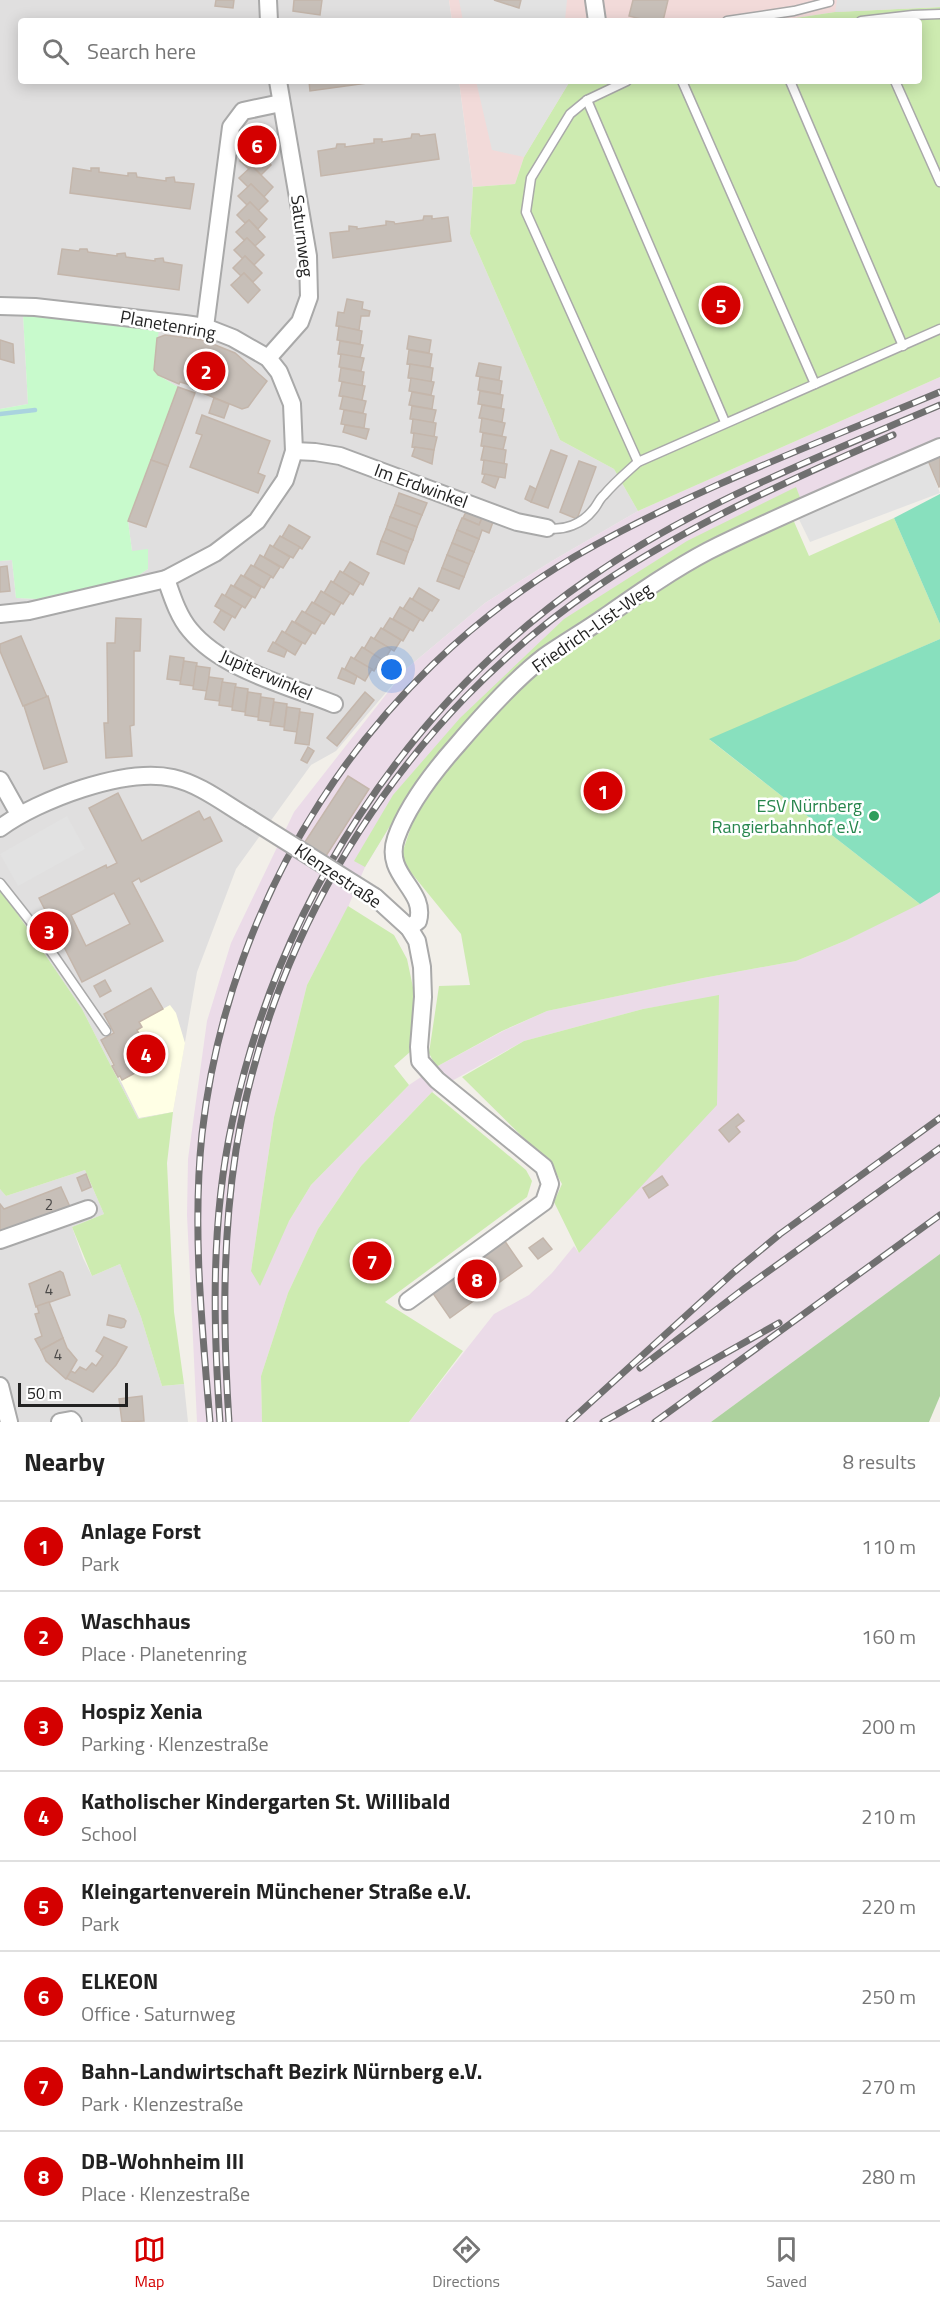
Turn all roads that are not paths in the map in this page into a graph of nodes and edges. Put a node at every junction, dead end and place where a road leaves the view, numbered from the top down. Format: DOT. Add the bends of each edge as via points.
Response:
graph roads {
  1 [pos="268,0"];
  2 [pos="594,0"];
  3 [pos="829,2"];
  4 [pos="940,14"];
  5 [pos="269,18"];
  6 [pos="597,18"];
  7 [pos="748,18"];
  8 [pos="898,18"];
  9 [pos="278,84"];
  10 [pos="621,84"];
  11 [pos="683,84"];
  12 [pos="791,84"];
  13 [pos="896,84"];
  14 [pos="587,100"];
  15 [pos="281,103"];
  16 [pos="940,182"];
  17 [pos="0,306"];
  18 [pos="205,327"];
  19 [pos="940,329"];
  20 [pos="903,346"];
  21 [pos="268,358"];
  22 [pos="815,384"];
  23 [pos="725,422"];
  24 [pos="940,447"];
  25 [pos="294,451"];
  26 [pos="638,462"];
  27 [pos="547,528"];
  28 [pos="166,579"];
  29 [pos="0,614"];
  30 [pos="334,704"];
  31 [pos="0,780"];
  32 [pos="19,814"];
  33 [pos="0,828"];
  34 [pos="0,883"];
  35 [pos="409,928"];
  36 [pos="106,1031"];
  37 [pos="88,1209"];
  38 [pos="0,1240"];
  39 [pos="408,1301"];
  40 [pos="0,1386"];
  41 [pos="9,1422"];
  42 [pos="60,1422"];
  43 [pos="73,1422"];
  1 -- 5 [label="street"];
  2 -- 6 [label="street"];
  3 -- 7 [label="lane"];
  4 -- 8 [label="lane"];
  9 -- 15 [label="street, Saturnweg"];
  10 -- 14 [label="lane"];
  11 -- 22 [label="lane"];
  12 -- 20 [label="lane"];
  13 -- 16 [label="lane"];
  14 -- 23 [label="lane"];
  14 -- 26 [label="lane" via="570,114 531,178 526,213"];
  15 -- 18 [label="street" via="243,111 231,127"];
  15 -- 21 [label="street, Saturnweg" via="308,256 309,297 300,322"];
  17 -- 18 [label="street, Planetenring"];
  18 -- 21 [label="street, Planetenring"];
  19 -- 20 [label="lane"];
  20 -- 22 [label="lane"];
  21 -- 25 [label="street, Planetenring" via="279,372 292,404"];
  22 -- 23 [label="lane"];
  23 -- 26 [label="lane"];
  24 -- 35 [label="street, Friedrich-List-Weg" via="706,552 543,658 457,745 404,820 392,853 394,865 418,905 418,921"];
  25 -- 27 [label="street, Im Erdwinkel" via="340,456 517,522"];
  25 -- 28 [label="street, Planetenring" via="285,480 256,521 214,553"];
  26 -- 27 [label="lane" via="601,497 585,519 573,526"];
  28 -- 29 [label="street, Planetenring" via="49,607"];
  28 -- 30 [label="street, Jupiterwinkel" via="188,627 206,647 237,666"];
  31 -- 32 [label="street"];
  32 -- 33 [label="street, Klenzestraße"];
  32 -- 35 [label="street, Klenzestraße, bridge" via="69,793 144,776 171,777 187,782 249,818 375,897"];
  34 -- 36 [label="lane"];
  35 -- 39 [label="street, Klenzestraße" via="417,941 422,967 420,1061 437,1080 544,1167 550,1184 544,1202"];
  37 -- 38 [label="street"];
  40 -- 41 [label="street"];
  42 -- 43 [label="street"];
}
